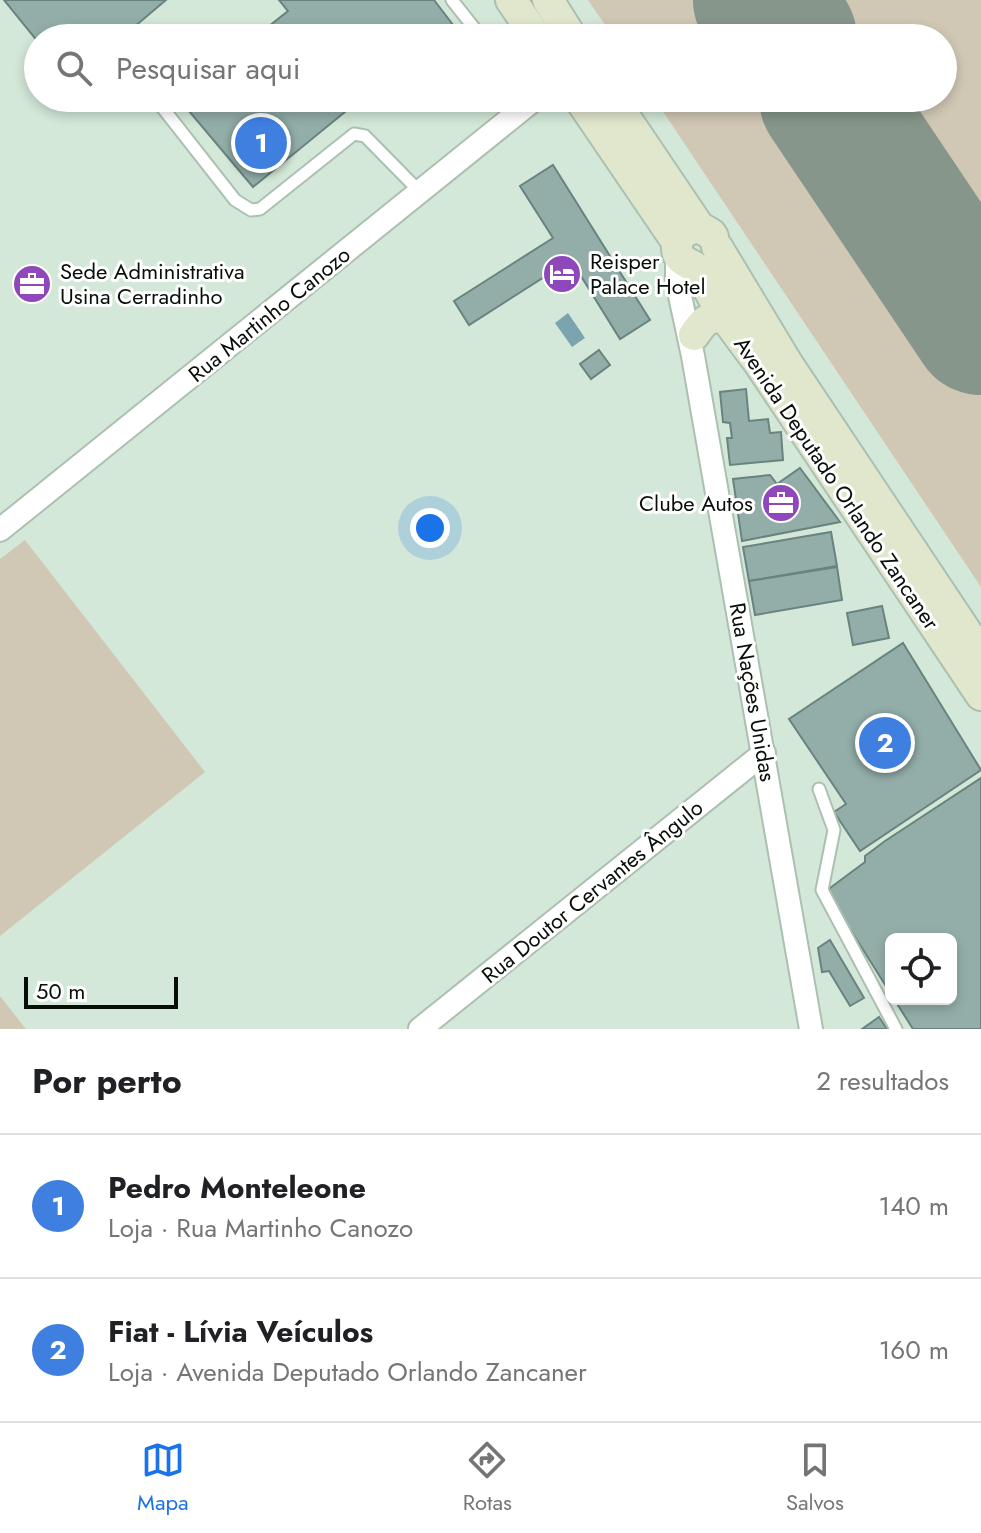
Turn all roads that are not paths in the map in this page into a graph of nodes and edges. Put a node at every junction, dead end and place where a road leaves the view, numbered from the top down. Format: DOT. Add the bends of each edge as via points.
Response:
graph roads {
  1 [pos="452,0"];
  2 [pos="511,0"];
  3 [pos="551,4"];
  4 [pos="471,24"];
  5 [pos="528,24"];
  6 [pos="550,24"];
  7 [pos="563,24"];
  8 [pos="166,112"];
  9 [pos="517,112"];
  10 [pos="607,112"];
  11 [pos="420,192"];
  12 [pos="693,247"];
  13 [pos="725,318"];
  14 [pos="694,345"];
  15 [pos="0,530"];
  16 [pos="981,654"];
  17 [pos="981,695"];
  18 [pos="764,753"];
  19 [pos="819,789"];
  20 [pos="420,1029"];
  21 [pos="811,1029"];
  22 [pos="896,1029"];
  1 -- 4 [label="lane"];
  2 -- 5 [label="main road"];
  3 -- 6 [label="main road"];
  3 -- 7 [label="main road"];
  8 -- 11 [label="lane" via="235,200 251,210 260,209 354,134 365,136"];
  9 -- 11 [label="street, Rua Martinho Canozo"];
  10 -- 12 [label="main road, Avenida Deputado Orlando Zancaner"];
  11 -- 15 [label="street, Rua Martinho Canozo"];
  12 -- 13 [label="main road, Avenida Deputado Orlando Zancaner"];
  12 -- 14 [label="street, Rua Nações Unidas"];
  12 -- 16 [label="main road, Avenida Deputado Orlando Zancaner" via="787,363"];
  13 -- 14 [label="main road" via="705,319"];
  13 -- 17 [label="main road, Avenida Deputado Orlando Zancaner"];
  14 -- 18 [label="street, Rua Nações Unidas"];
  18 -- 20 [label="street, Rua Doutor Cervantes Ângulo"];
  18 -- 21 [label="street, Rua Nações Unidas"];
  19 -- 22 [label="lane" via="834,830 822,890"];
}
